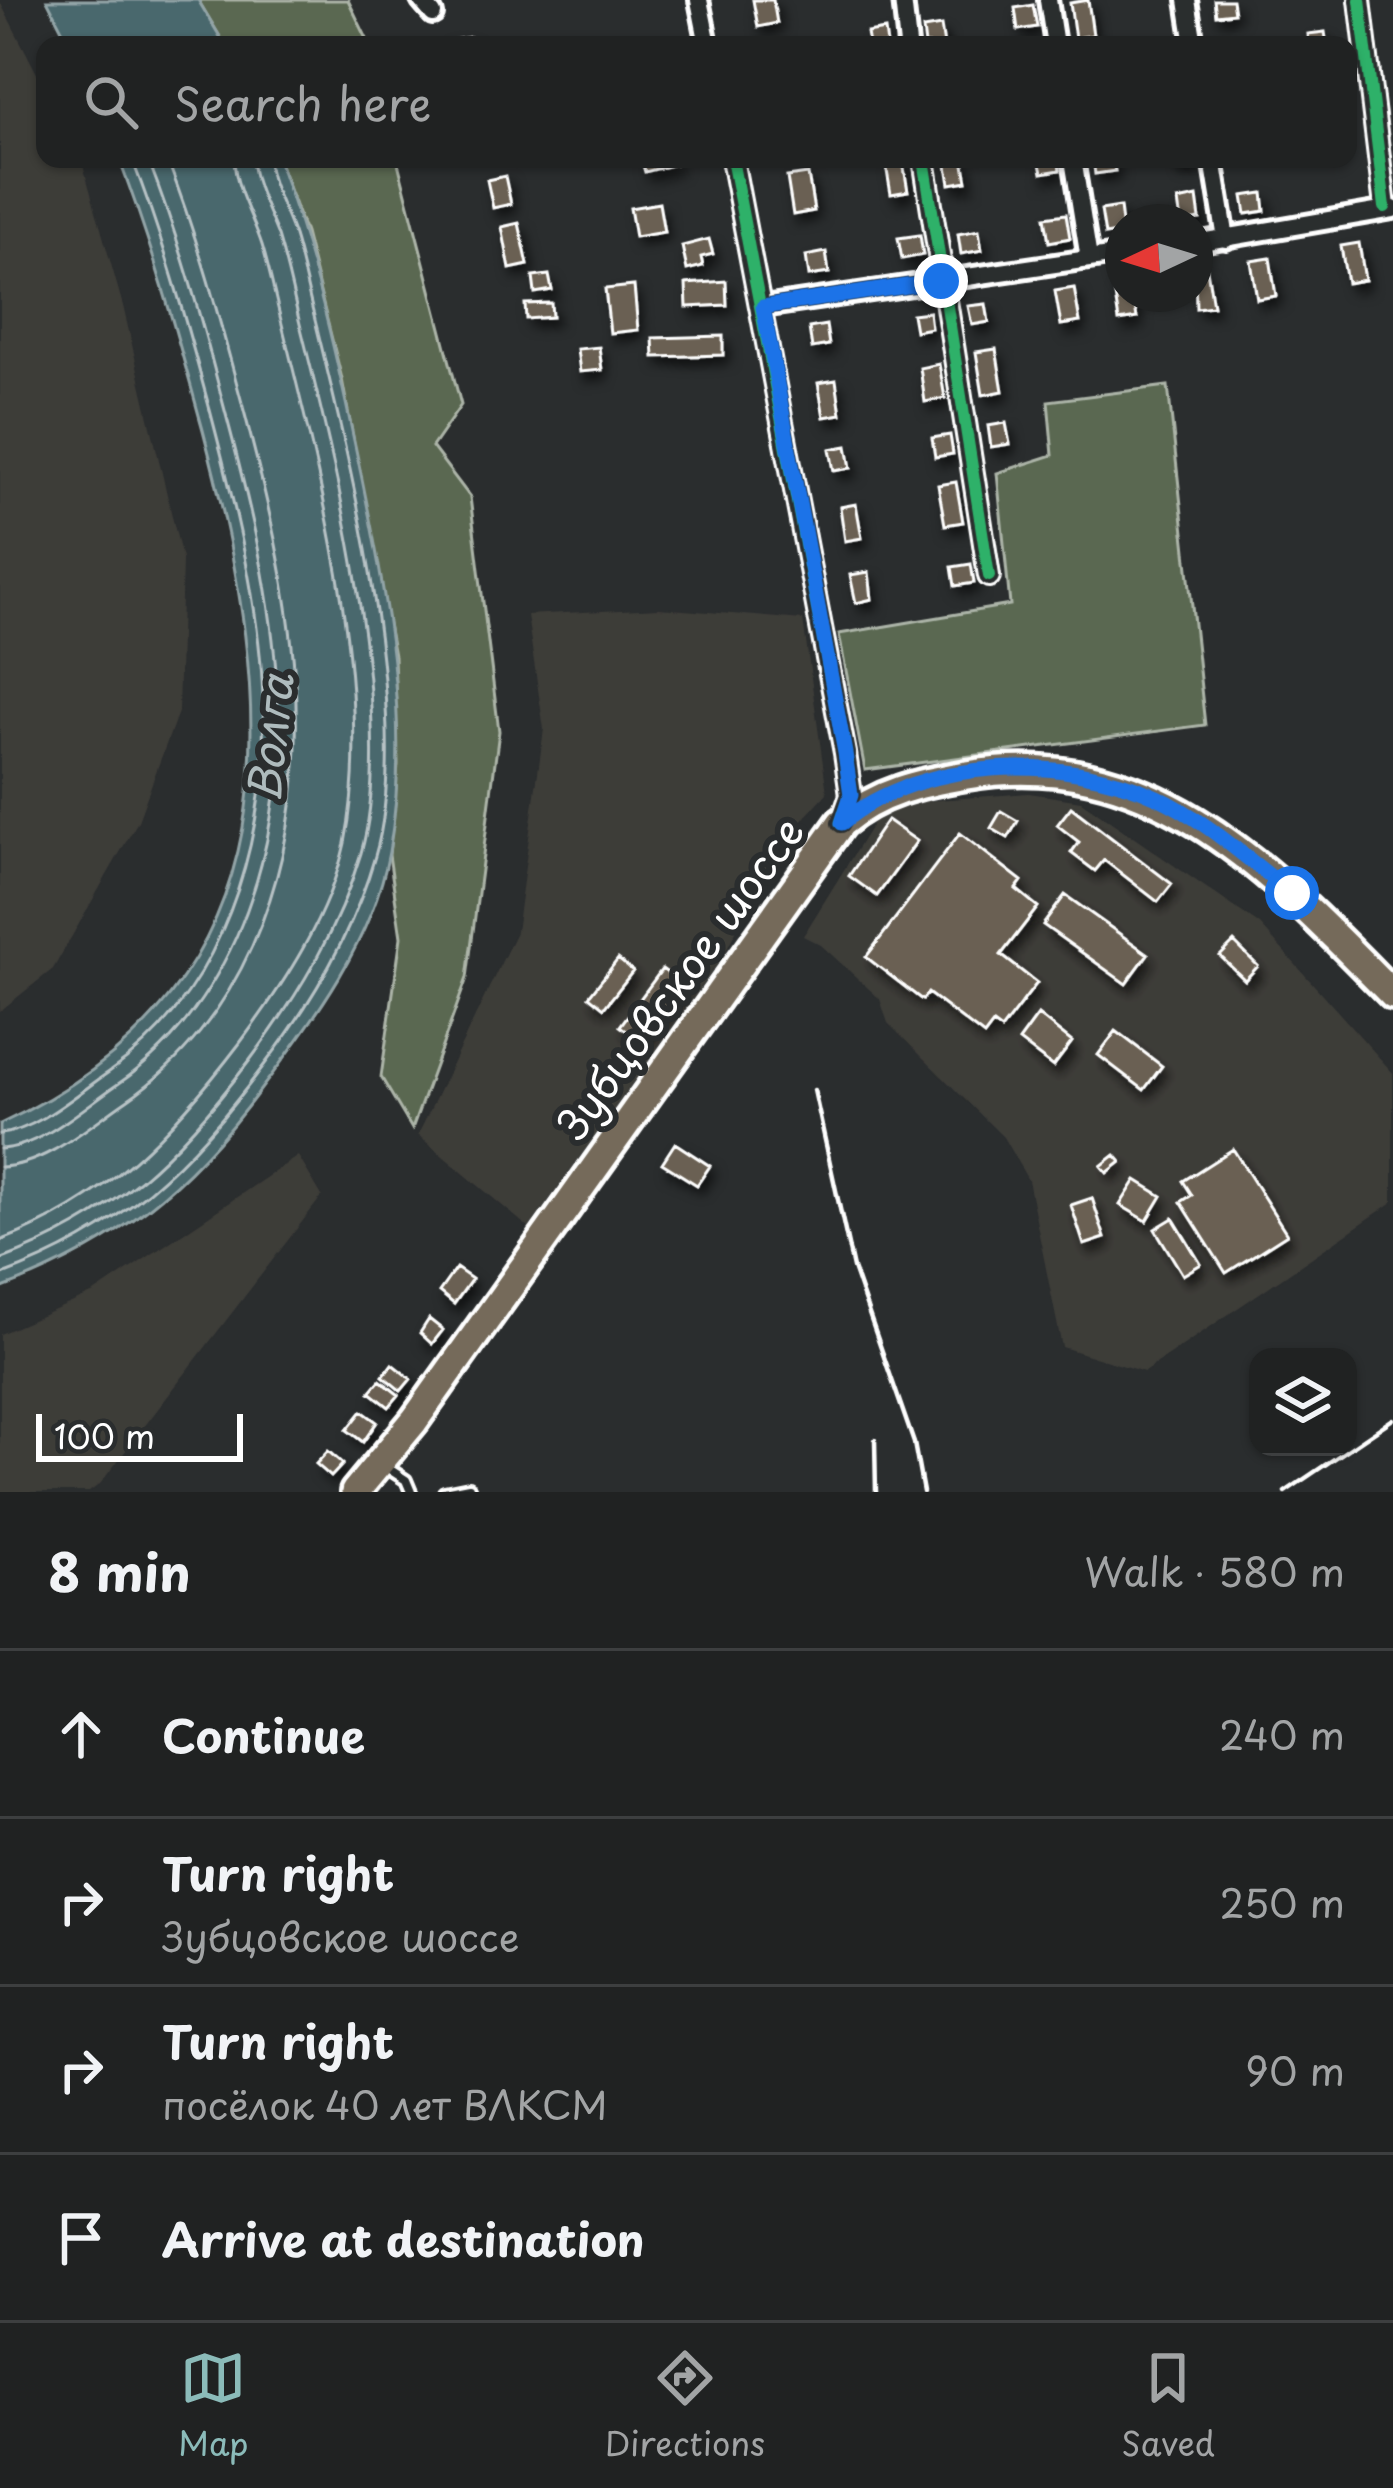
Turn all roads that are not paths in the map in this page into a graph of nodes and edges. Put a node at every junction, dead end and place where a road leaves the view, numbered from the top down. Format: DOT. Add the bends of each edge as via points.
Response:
graph roads {
  1 [pos="699,0"];
  2 [pos="902,0"];
  3 [pos="1048,0"];
  4 [pos="1187,0"];
  5 [pos="1360,0"];
  6 [pos="707,36"];
  7 [pos="907,36"];
  8 [pos="1054,36"];
  9 [pos="1193,36"];
  10 [pos="734,168"];
  11 [pos="925,168"];
  12 [pos="1074,168"];
  13 [pos="1214,168"];
  14 [pos="1389,208"];
  15 [pos="1226,239"];
  16 [pos="1213,241"];
  17 [pos="1105,257"];
  18 [pos="1089,259"];
  19 [pos="941,281"];
  20 [pos="763,307"];
  21 [pos="989,576"];
  22 [pos="842,823"];
  23 [pos="1393,994"];
  24 [pos="380,1462"];
  25 [pos="469,1487"];
  26 [pos="355,1492"];
  27 [pos="411,1492"];
  28 [pos="444,1492"];
  1 -- 6 [label="street"];
  2 -- 7 [label="street"];
  3 -- 8 [label="street"];
  4 -- 9 [label="street"];
  5 -- 14 [label="street"];
  10 -- 20 [label="street, Зубцовское шоссе"];
  11 -- 19 [label="street"];
  12 -- 18 [label="street"];
  13 -- 15 [label="street"];
  14 -- 15 [label="street"];
  15 -- 16 [label="street"];
  17 -- 18 [label="street"];
  18 -- 19 [label="street"];
  19 -- 20 [label="street"];
  19 -- 21 [label="street"];
  20 -- 22 [label="street, Зубцовское шоссе" via="845,753 851,795"];
  22 -- 23 [label="main road" via="904,785 986,772 1034,769 1122,784 1161,798 1292,893"];
  22 -- 24 [label="main road, Зубцовское шоссе"];
  24 -- 26 [label="main road, Зубцовское шоссе"];
  24 -- 27 [label="lane"];
  25 -- 28 [label="lane"];
}
